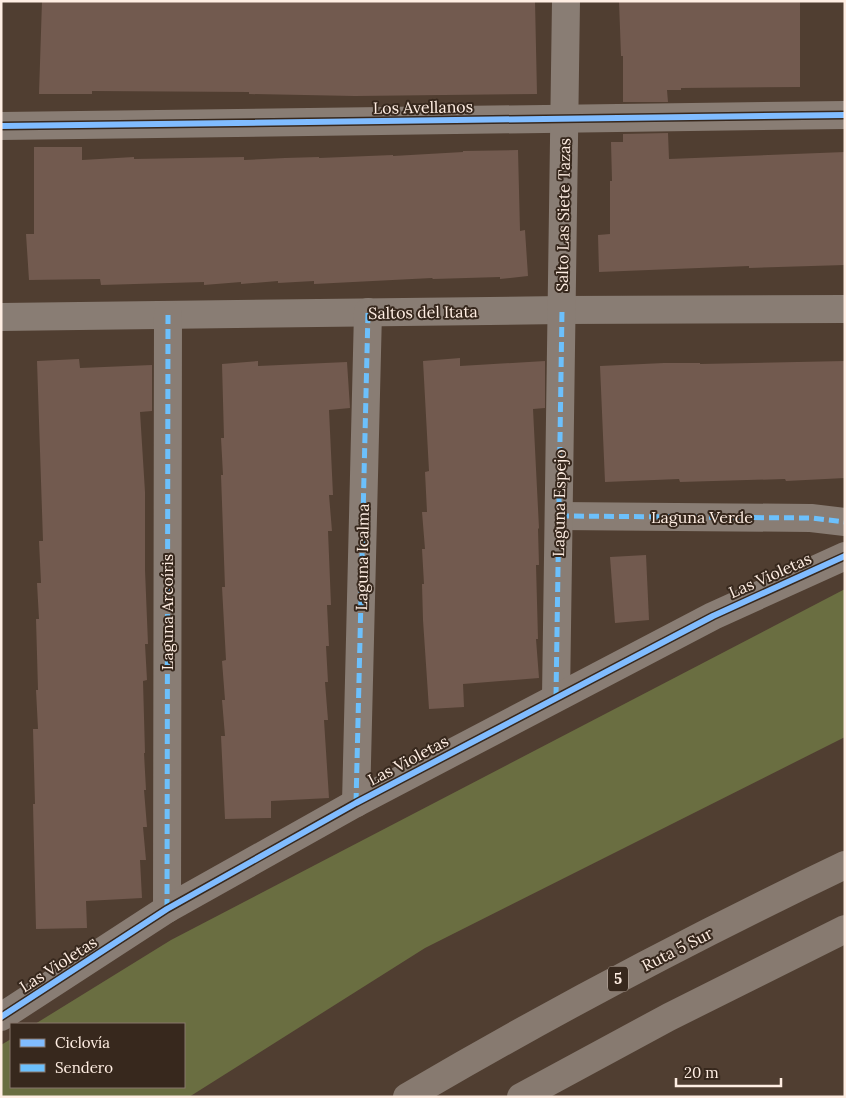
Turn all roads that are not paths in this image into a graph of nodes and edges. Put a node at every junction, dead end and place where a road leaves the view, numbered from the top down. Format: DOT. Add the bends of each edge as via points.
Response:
graph roads {
  1 [pos="566,1"];
  2 [pos="845,115"];
  3 [pos="564,119"];
  4 [pos="1,126"];
  5 [pos="845,309"];
  6 [pos="562,310"];
  7 [pos="368,312"];
  8 [pos="168,315"];
  9 [pos="1,317"];
  10 [pos="559,516"];
  11 [pos="845,522"];
  12 [pos="845,556"];
  13 [pos="556,697"];
  14 [pos="356,803"];
  15 [pos="845,865"];
  16 [pos="167,909"];
  17 [pos="845,929"];
  18 [pos="1,1018"];
  19 [pos="408,1097"];
  20 [pos="521,1097"];
  1 -- 3 [label="street, Salto Las Siete Tazas"];
  2 -- 3 [label="street, Los Avellanos"];
  3 -- 4 [label="street, Los Avellanos"];
  3 -- 6 [label="street, Salto Las Siete Tazas"];
  5 -- 6 [label="street, Saltos del Itata"];
  6 -- 7 [label="street, Saltos del Itata"];
  6 -- 10 [label="street, Laguna Espejo"];
  7 -- 8 [label="street, Saltos del Itata"];
  7 -- 14 [label="street, Laguna Icalma"];
  8 -- 9 [label="street, Saltos del Itata"];
  8 -- 16 [label="street, Laguna Arcoíris"];
  10 -- 11 [label="street, Laguna Verde" via="811,518"];
  10 -- 13 [label="street, Laguna Espejo"];
  12 -- 13 [label="street, Las Violetas" via="713,616"];
  13 -- 14 [label="street, Las Violetas"];
  14 -- 16 [label="street, Las Violetas"];
  15 -- 19 [label="highway, Ruta 5 Sur / 5" via="571,1004"];
  16 -- 18 [label="street, Las Violetas"];
  17 -- 20 [label="highway" via="669,1016"];
}
